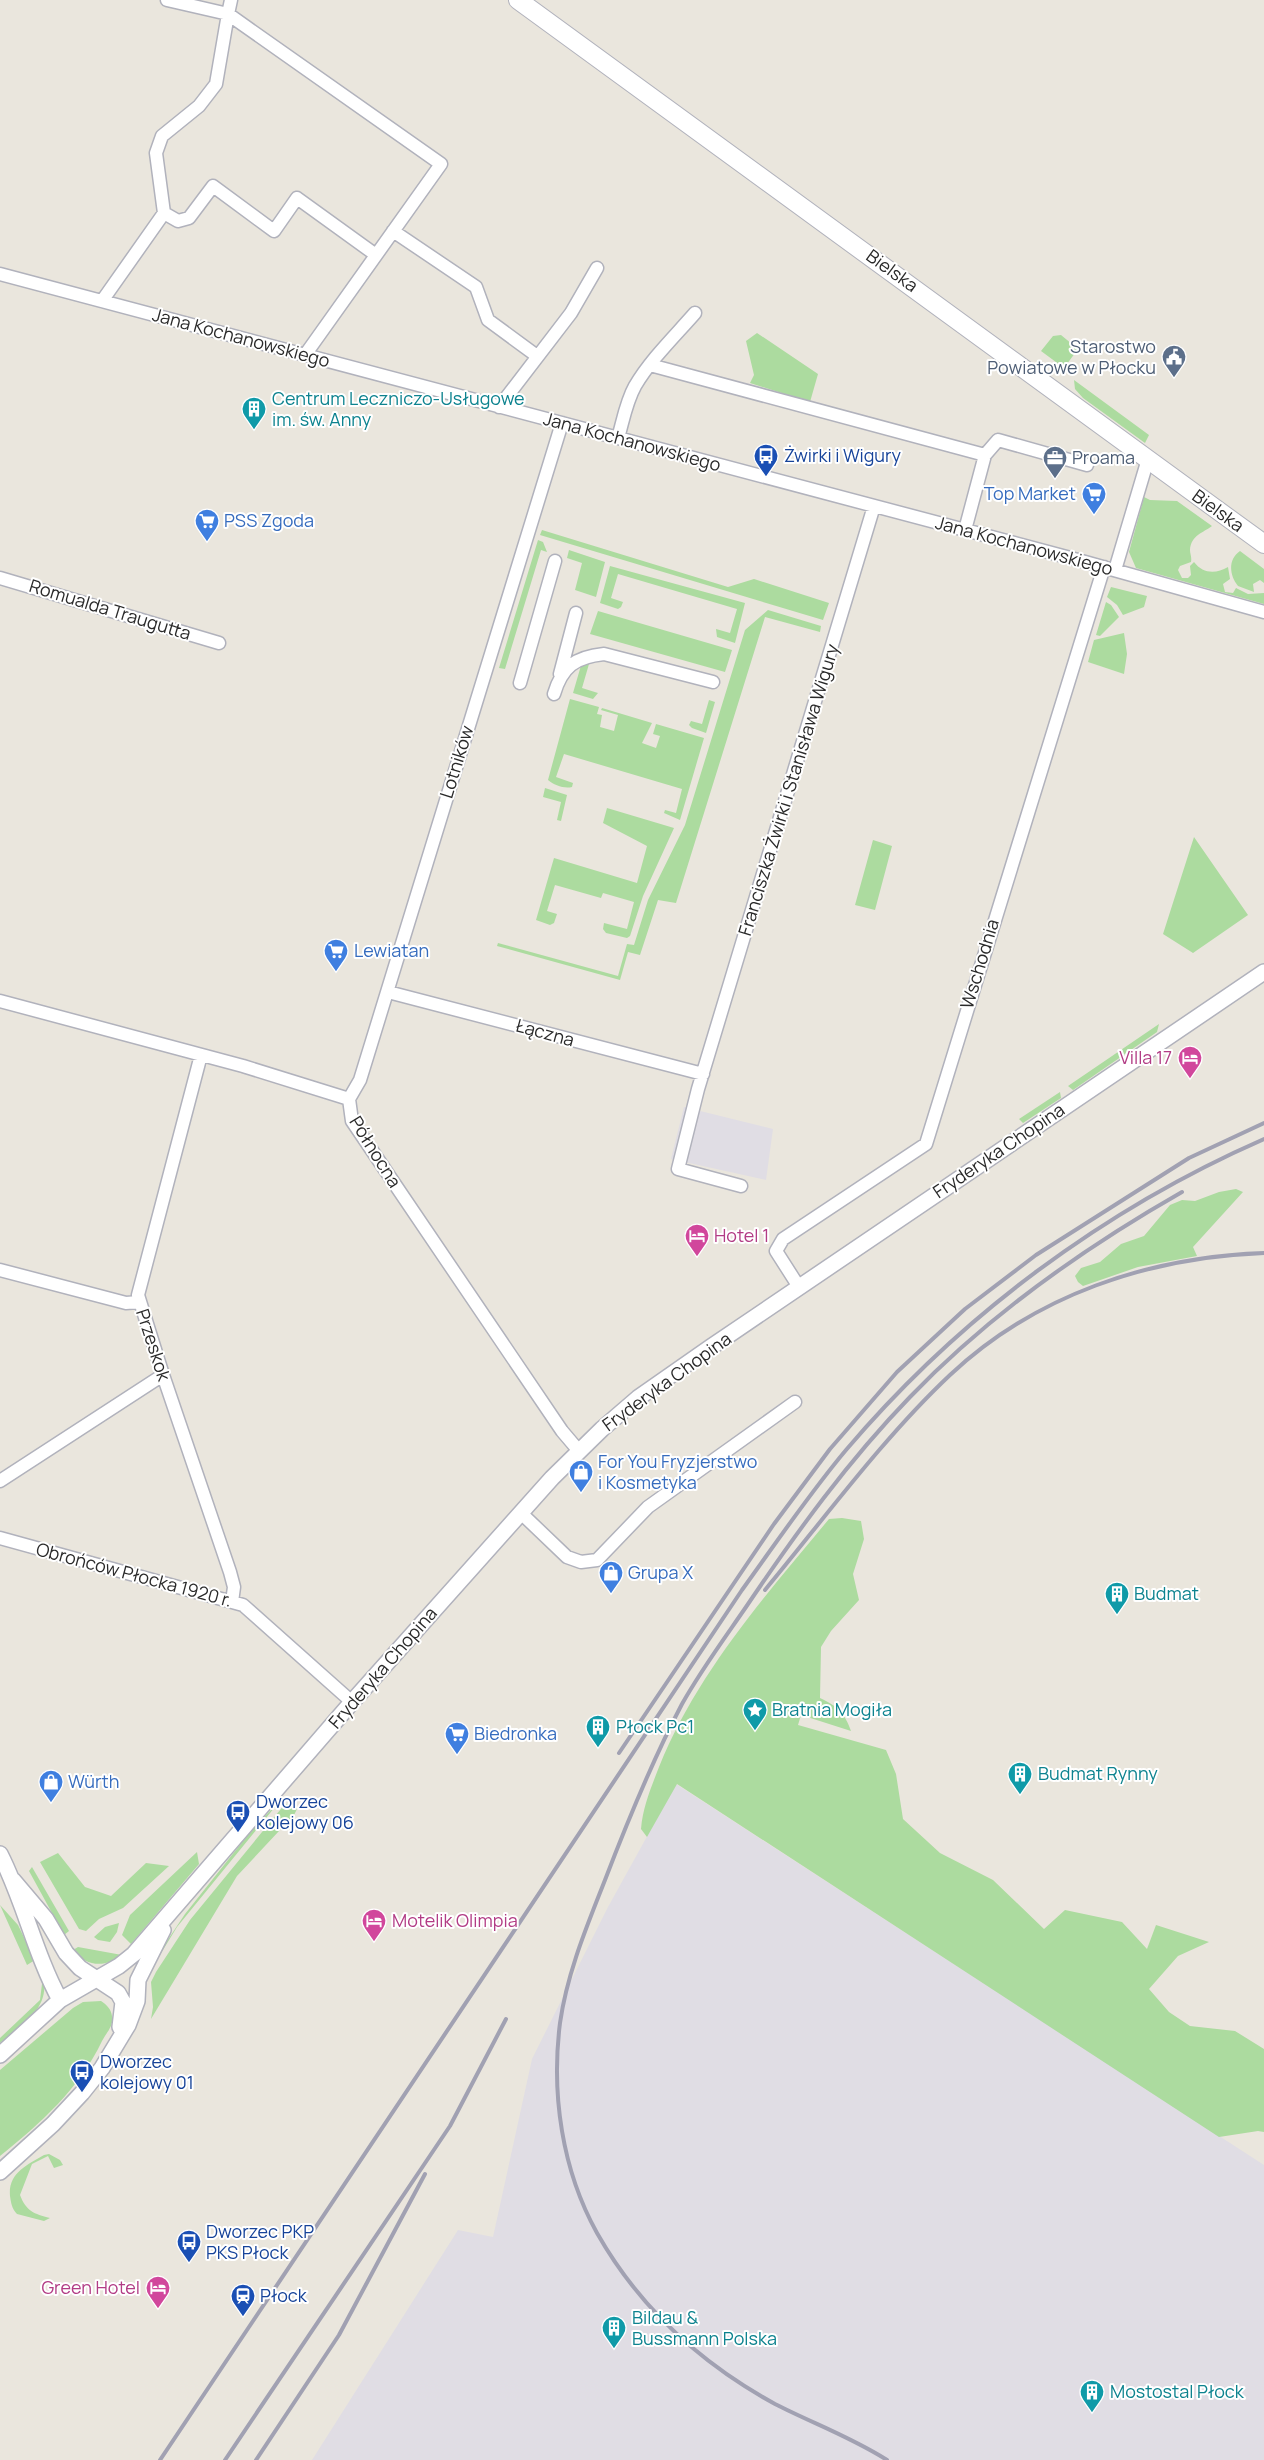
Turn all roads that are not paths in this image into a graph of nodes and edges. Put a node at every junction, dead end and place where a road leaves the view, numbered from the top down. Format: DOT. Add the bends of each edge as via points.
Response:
graph roads {
  1 [pos="166,0"];
  2 [pos="231,0"];
  3 [pos="518,0"];
  4 [pos="228,14"];
  5 [pos="164,213"];
  6 [pos="394,231"];
  7 [pos="376,255"];
  8 [pos="597,268"];
  9 [pos="0,274"];
  10 [pos="102,301"];
  11 [pos="695,312"];
  12 [pos="305,355"];
  13 [pos="538,356"];
  14 [pos="650,365"];
  15 [pos="499,406"];
  16 [pos="562,423"];
  17 [pos="618,438"];
  18 [pos="985,455"];
  19 [pos="1148,459"];
  20 [pos="1087,465"];
  21 [pos="874,506"];
  22 [pos="965,530"];
  23 [pos="1264,544"];
  24 [pos="554,561"];
  25 [pos="1110,568"];
  26 [pos="0,578"];
  27 [pos="1264,612"];
  28 [pos="576,613"];
  29 [pos="219,643"];
  30 [pos="559,676"];
  31 [pos="713,682"];
  32 [pos="520,683"];
  33 [pos="554,694"];
  34 [pos="1264,972"];
  35 [pos="388,992"];
  36 [pos="0,1001"];
  37 [pos="201,1055"];
  38 [pos="703,1074"];
  39 [pos="349,1099"];
  40 [pos="741,1186"];
  41 [pos="0,1270"];
  42 [pos="799,1287"];
  43 [pos="139,1302"];
  44 [pos="163,1375"];
  45 [pos="795,1402"];
  46 [pos="579,1451"];
  47 [pos="0,1481"];
  48 [pos="521,1513"];
  49 [pos="0,1538"];
  50 [pos="232,1602"];
  51 [pos="352,1702"];
  52 [pos="0,1854"];
  53 [pos="14,1880"];
  54 [pos="173,1910"];
  55 [pos="98,1978"];
  56 [pos="60,2000"];
  57 [pos="117,2041"];
  58 [pos="0,2055"];
  59 [pos="0,2172"];
  1 -- 4 [label="street"];
  2 -- 4 [label="street"];
  3 -- 19 [label="main road, Bielska"];
  4 -- 5 [label="street" via="216,84 199,106 162,136 156,154"];
  4 -- 6 [label="street" via="442,164"];
  5 -- 7 [label="street" via="178,221 189,218 212,186 274,231 297,198"];
  5 -- 10 [label="street"];
  6 -- 7 [label="street"];
  6 -- 13 [label="street" via="476,287 488,320"];
  7 -- 12 [label="street"];
  8 -- 13 [label="street" via="571,313"];
  9 -- 10 [label="street, Jana Kochanowskiego"];
  10 -- 12 [label="street, Jana Kochanowskiego"];
  11 -- 14 [label="street"];
  12 -- 15 [label="street, Jana Kochanowskiego"];
  13 -- 15 [label="street"];
  14 -- 17 [label="street" via="629,400"];
  14 -- 18 [label="street"];
  15 -- 16 [label="street, Jana Kochanowskiego"];
  16 -- 17 [label="street, Jana Kochanowskiego"];
  16 -- 35 [label="street, Lotników"];
  17 -- 21 [label="street, Jana Kochanowskiego"];
  18 -- 20 [label="street" via="998,440"];
  18 -- 22 [label="street"];
  19 -- 23 [label="main road, Bielska"];
  19 -- 25 [label="street"];
  21 -- 22 [label="street, Jana Kochanowskiego"];
  21 -- 38 [label="street, Franciszka Żwirki i Stanisława Wigury"];
  22 -- 25 [label="street, Jana Kochanowskiego"];
  24 -- 32 [label="street"];
  25 -- 27 [label="street, Jana Kochanowskiego"];
  25 -- 42 [label="street, Wschodnia" via="926,1144 783,1239 776,1251"];
  26 -- 29 [label="street, Romualda Traugutta"];
  28 -- 30 [label="street"];
  30 -- 31 [label="street" via="568,666 588,655 604,654"];
  30 -- 33 [label="street"];
  34 -- 42 [label="street, Fryderyka Chopina"];
  35 -- 38 [label="street, Łączna"];
  35 -- 39 [label="street, Lotników" via="360,1080"];
  36 -- 37 [label="street, Północna"];
  37 -- 39 [label="street, Północna"];
  37 -- 43 [label="street, Przeskok" via="139,1289"];
  38 -- 40 [label="street, Franciszka Żwirki i Stanisława Wigury" via="678,1169"];
  39 -- 46 [label="street, Północna" via="352,1121 562,1431"];
  41 -- 43 [label="street" via="126,1303"];
  42 -- 46 [label="street, Fryderyka Chopina" via="638,1398"];
  43 -- 44 [label="street, Przeskok"];
  44 -- 47 [label="street"];
  44 -- 50 [label="street, Przeskok" via="230,1572 234,1587"];
  45 -- 48 [label="street" via="648,1507 596,1560 581,1562 567,1557"];
  46 -- 48 [label="street, Fryderyka Chopina"];
  48 -- 51 [label="street, Fryderyka Chopina"];
  49 -- 50 [label="street, Obrońców Płocka 1920 r."];
  50 -- 51 [label="street, Obrońców Płocka 1920 r." via="252,1612"];
  51 -- 54 [label="street, Fryderyka Chopina"];
  52 -- 53 [label="street"];
  53 -- 55 [label="street" via="46,1919 66,1952 80,1968"];
  53 -- 56 [label="street"];
  54 -- 55 [label="street, Fryderyka Chopina" via="134,1954"];
  54 -- 57 [label="street, Fryderyka Chopina" via="138,1980 137,2001 128,2025"];
  55 -- 56 [label="street, Fryderyka Chopina"];
  55 -- 57 [label="street" via="118,1993 123,2002"];
  56 -- 58 [label="street, Fryderyka Chopina"];
  57 -- 59 [label="street, Fryderyka Chopina" via="102,2068 82,2093"];
}
